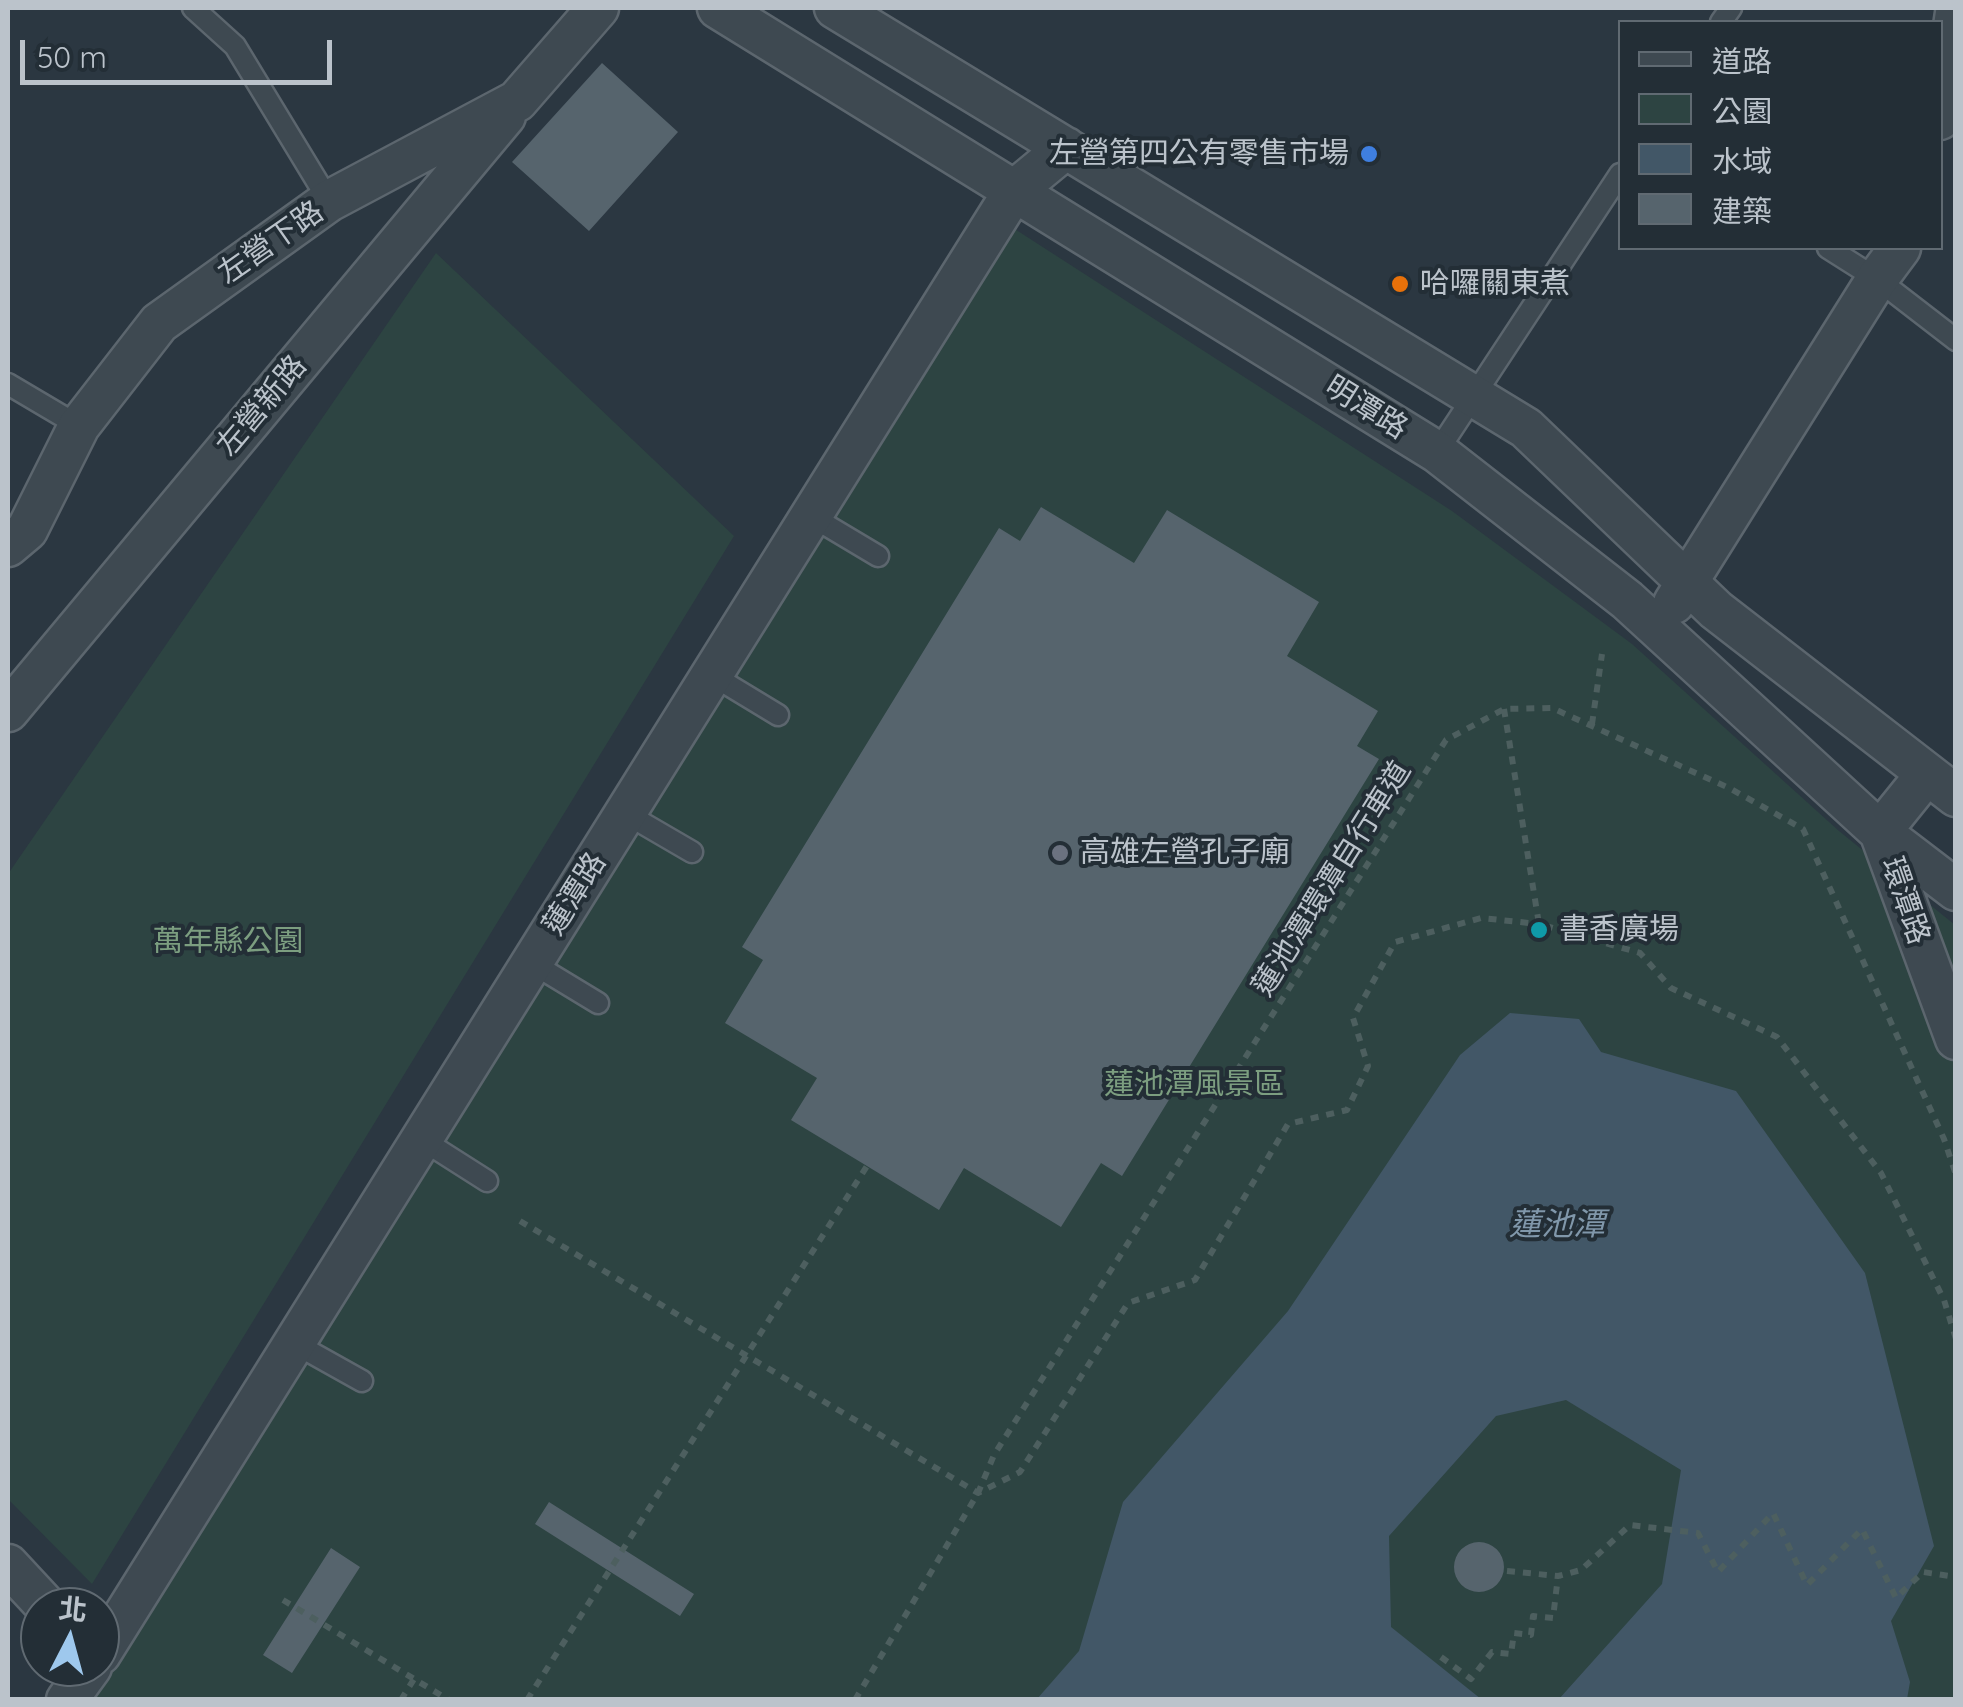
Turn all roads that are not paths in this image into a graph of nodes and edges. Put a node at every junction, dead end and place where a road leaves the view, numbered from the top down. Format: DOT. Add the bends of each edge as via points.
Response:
graph roads {
  1 [pos="193,8"];
  2 [pos="598,8"];
  3 [pos="718,8"];
  4 [pos="835,8"];
  5 [pos="1956,12"];
  6 [pos="1943,100"];
  7 [pos="517,101"];
  8 [pos="1066,148"];
  9 [pos="1618,177"];
  10 [pos="1014,191"];
  11 [pos="329,201"];
  12 [pos="1836,250"];
  13 [pos="1888,263"];
  14 [pos="1956,340"];
  15 [pos="8,384"];
  16 [pos="1474,396"];
  17 [pos="79,426"];
  18 [pos="1438,452"];
  19 [pos="811,516"];
  20 [pos="8,546"];
  21 [pos="878,556"];
  22 [pos="1686,582"];
  23 [pos="1657,629"];
  24 [pos="712,674"];
  25 [pos="8,711"];
  26 [pos="778,715"];
  27 [pos="1941,785"];
  28 [pos="625,813"];
  29 [pos="1880,832"];
  30 [pos="692,852"];
  31 [pos="1956,890"];
  32 [pos="532,963"];
  33 [pos="598,1003"];
  34 [pos="1956,1039"];
  35 [pos="421,1140"];
  36 [pos="487,1181"];
  37 [pos="294,1343"];
  38 [pos="362,1381"];
  39 [pos="8,1566"];
  40 [pos="28,1587"];
  41 [pos="120,1622"];
  1 -- 11 [label="lane" via="235,46"];
  2 -- 7 [label="street, 左營下路"];
  3 -- 10 [label="street, 明潭路"];
  4 -- 8 [label="street"];
  5 -- 6 [label="street"];
  7 -- 11 [label="street, 左營下路"];
  7 -- 25 [label="street, 左營新路"];
  8 -- 10 [label="street, 蓮潭路"];
  8 -- 16 [label="street"];
  9 -- 16 [label="lane"];
  10 -- 18 [label="street, 明潭路"];
  10 -- 19 [label="street, 蓮潭路"];
  11 -- 17 [label="street, 左營下路" via="159,323"];
  12 -- 13 [label="lane"];
  13 -- 14 [label="lane"];
  13 -- 22 [label="street"];
  15 -- 17 [label="lane"];
  16 -- 18 [label="lane"];
  16 -- 22 [label="street" via="1526,428"];
  17 -- 20 [label="street, 左營下路" via="27,530"];
  18 -- 23 [label="street, 明潭路"];
  19 -- 21 [label="lane"];
  19 -- 24 [label="street, 蓮潭路"];
  22 -- 23 [label="street"];
  22 -- 27 [label="street"];
  23 -- 29 [label="street, 明潭路"];
  24 -- 26 [label="lane"];
  24 -- 28 [label="street, 蓮潭路"];
  27 -- 29 [label="street, 環潭路"];
  28 -- 30 [label="lane"];
  28 -- 32 [label="street, 蓮潭路"];
  29 -- 31 [label="street, 明潭路"];
  29 -- 34 [label="street, 環潭路"];
  32 -- 33 [label="lane"];
  32 -- 35 [label="street, 蓮潭路"];
  35 -- 36 [label="lane"];
  35 -- 37 [label="street, 蓮潭路"];
  37 -- 38 [label="lane"];
  37 -- 41 [label="street, 蓮潭路"];
  39 -- 40 [label="street"];
}
